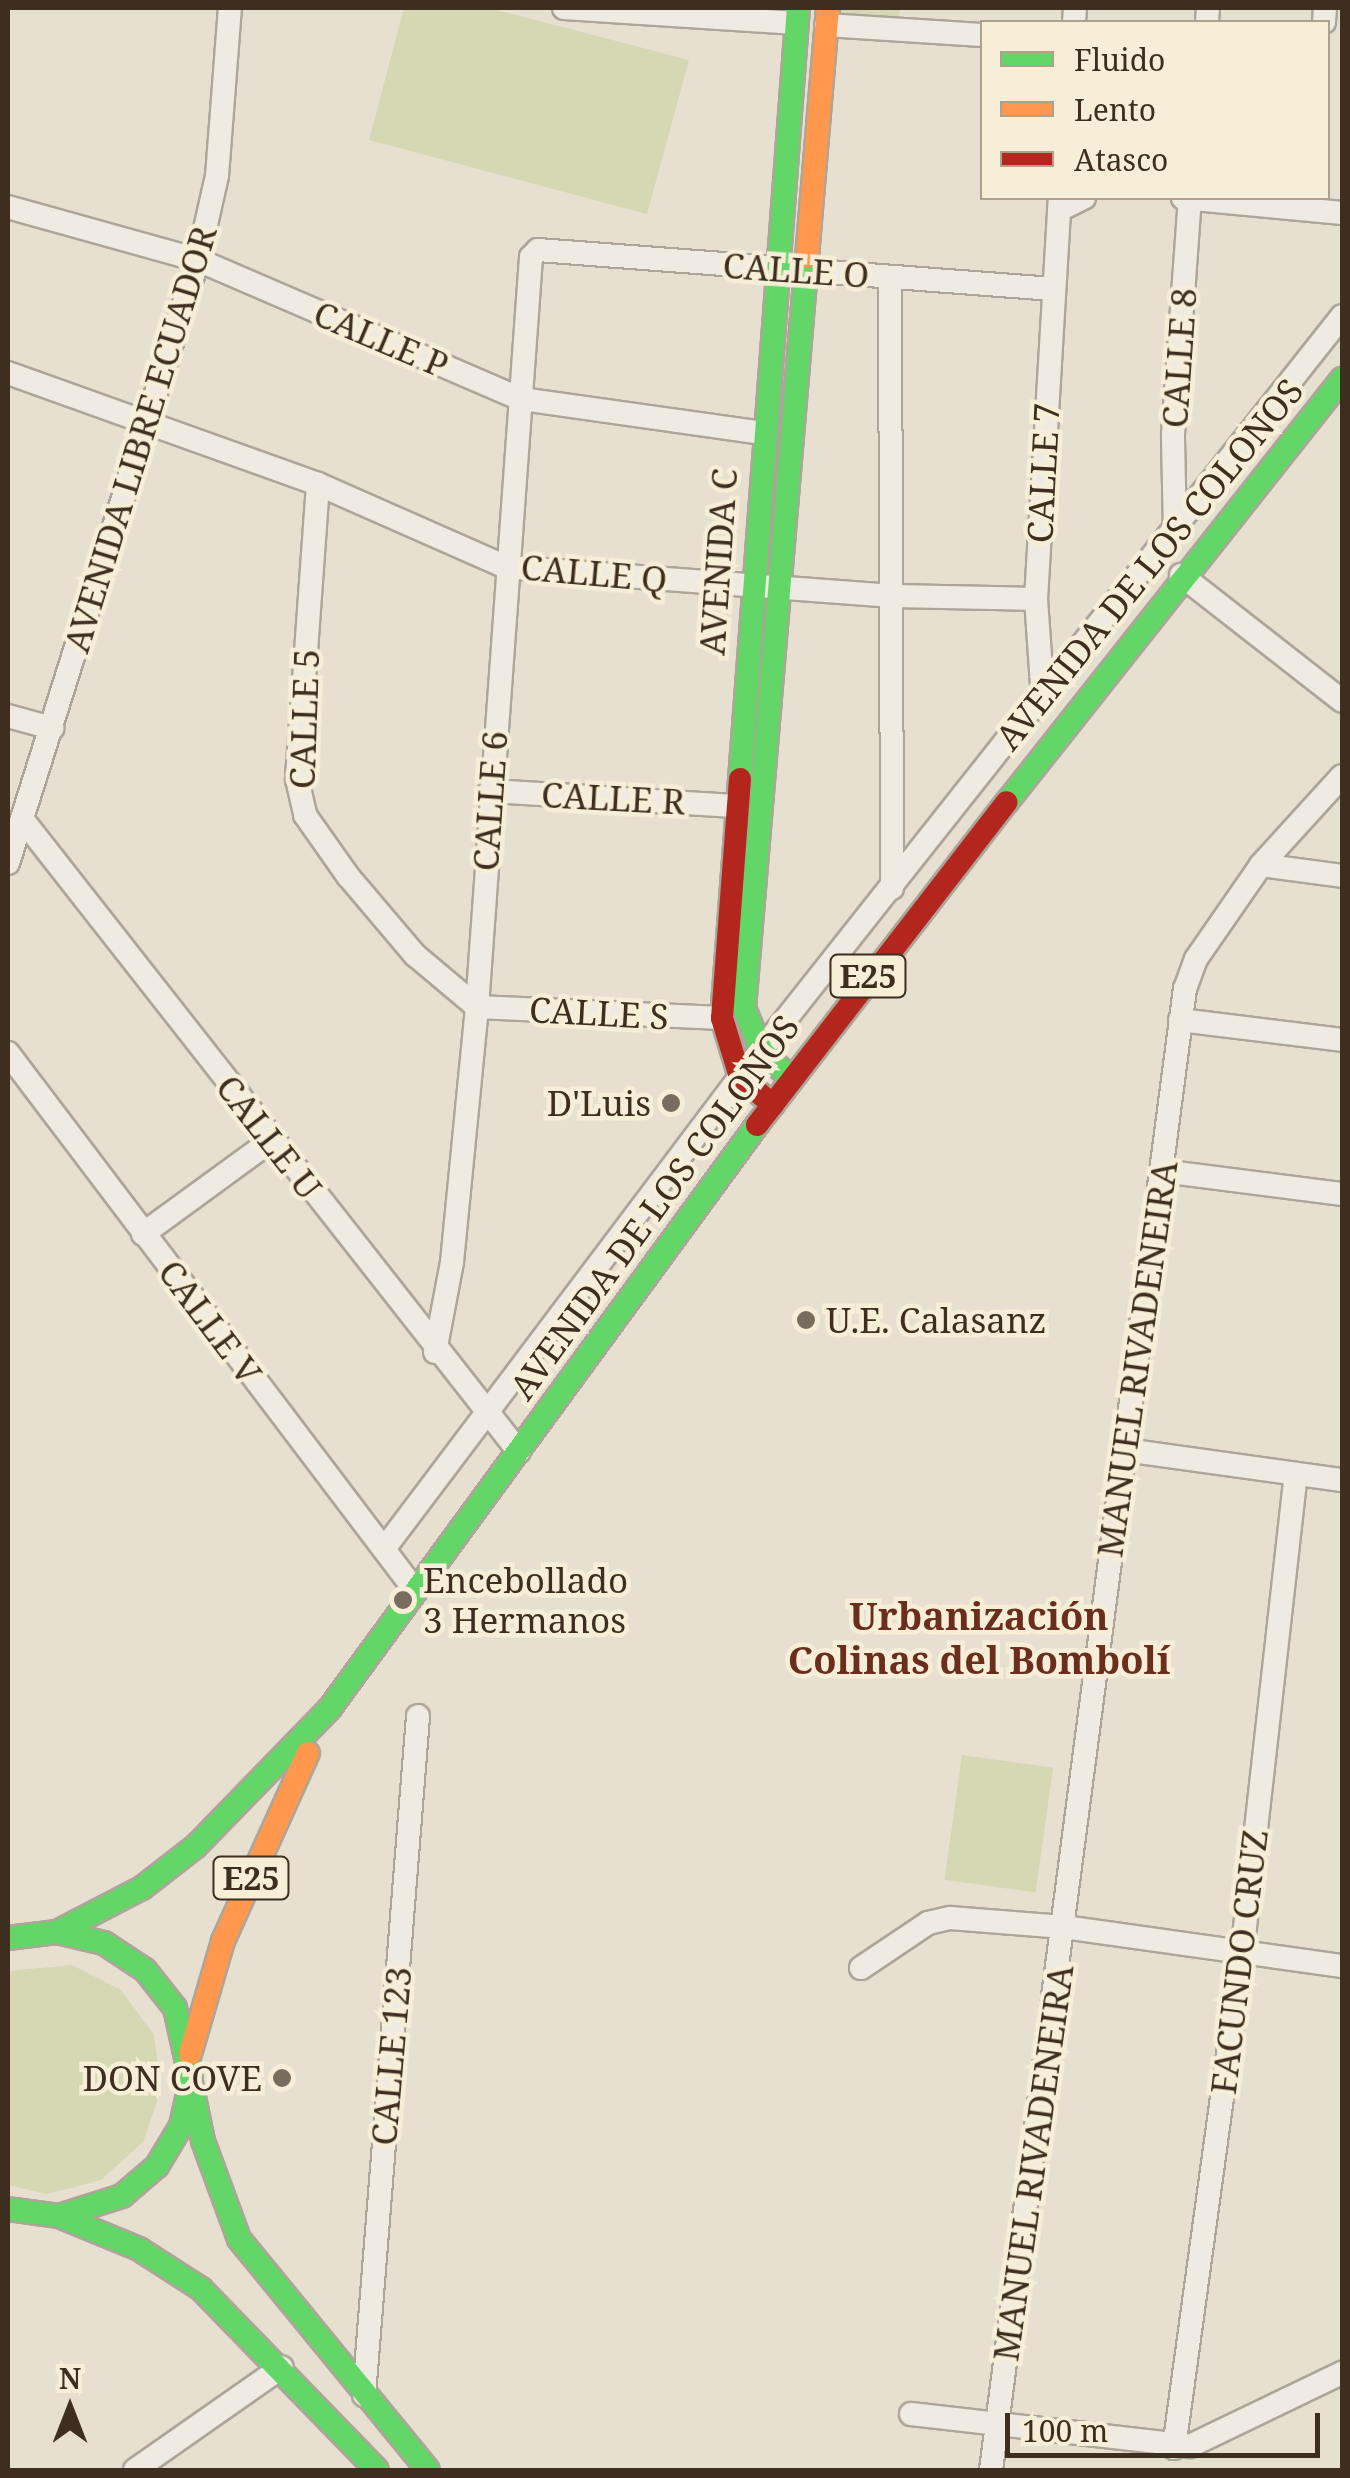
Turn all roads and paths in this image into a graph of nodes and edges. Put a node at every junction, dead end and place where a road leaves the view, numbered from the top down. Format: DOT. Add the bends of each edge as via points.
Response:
graph roads {
  1 [pos="230,8"];
  2 [pos="564,8"];
  3 [pos="798,15"];
  4 [pos="827,16"];
  5 [pos="980,36"];
  6 [pos="1187,200"];
  7 [pos="1229,200"];
  8 [pos="1060,204"];
  9 [pos="1313,204"];
  10 [pos="8,207"];
  11 [pos="1342,213"];
  12 [pos="538,250"];
  13 [pos="198,260"];
  14 [pos="776,268"];
  15 [pos="807,270"];
  16 [pos="890,277"];
  17 [pos="1053,289"];
  18 [pos="1342,316"];
  19 [pos="8,374"];
  20 [pos="1342,380"];
  21 [pos="521,400"];
  22 [pos="147,418"];
  23 [pos="763,433"];
  24 [pos="318,484"];
  25 [pos="1175,531"];
  26 [pos="506,567"];
  27 [pos="1181,578"];
  28 [pos="750,586"];
  29 [pos="780,588"];
  30 [pos="894,596"];
  31 [pos="1036,599"];
  32 [pos="1042,693"];
  33 [pos="1342,702"];
  34 [pos="8,716"];
  35 [pos="52,728"];
  36 [pos="1044,748"];
  37 [pos="1342,776"];
  38 [pos="490,791"];
  39 [pos="736,806"];
  40 [pos="22,820"];
  41 [pos="8,863"];
  42 [pos="1262,865"];
  43 [pos="1342,876"];
  44 [pos="892,885"];
  45 [pos="895,940"];
  46 [pos="476,1007"];
  47 [pos="722,1018"];
  48 [pos="1180,1020"];
  49 [pos="1342,1040"];
  50 [pos="762,1052"];
  51 [pos="8,1054"];
  52 [pos="740,1077"];
  53 [pos="792,1079"];
  54 [pos="773,1104"];
  55 [pos="272,1140"];
  56 [pos="1162,1170"];
  57 [pos="1342,1194"];
  58 [pos="143,1234"];
  59 [pos="435,1352"];
  60 [pos="488,1415"];
  61 [pos="1125,1450"];
  62 [pos="519,1452"];
  63 [pos="1296,1476"];
  64 [pos="1342,1480"];
  65 [pos="384,1549"];
  66 [pos="414,1588"];
  67 [pos="330,1708"];
  68 [pos="418,1716"];
  69 [pos="1064,1926"];
  70 [pos="56,1932"];
  71 [pos="11,1935"];
  72 [pos="1242,1954"];
  73 [pos="1342,1966"];
  74 [pos="861,1968"];
  75 [pos="190,2054"];
  76 [pos="191,2080"];
  77 [pos="8,2209"];
  78 [pos="48,2216"];
  79 [pos="8,2234"];
  80 [pos="282,2368"];
  81 [pos="1342,2373"];
  82 [pos="364,2396"];
  83 [pos="911,2414"];
  84 [pos="998,2424"];
  85 [pos="1174,2448"];
  86 [pos="135,2470"];
  87 [pos="377,2470"];
  88 [pos="428,2470"];
  89 [pos="991,2470"];
  1 -- 13 [label="street, AVENIDA LIBRE ECUADOR" via="218,176"];
  2 -- 3 [label="street"];
  3 -- 14 [label="main road, AVENIDA C"];
  4 -- 5 [label="street"];
  4 -- 15 [label="main road, AVENIDA C"];
  6 -- 25 [label="street, CALLE 8" via="1173,434"];
  7 -- 9 [label="street"];
  8 -- 17 [label="street, CALLE 7"];
  9 -- 11 [label="street"];
  10 -- 13 [label="street, CALLE P"];
  12 -- 14 [label="street, CALLE O"];
  12 -- 21 [label="street, CALLE 6" via="529,263"];
  13 -- 21 [label="street, CALLE P"];
  13 -- 22 [label="street, AVENIDA LIBRE ECUADOR"];
  14 -- 15 [label="street, CALLE O"];
  14 -- 23 [label="main road, AVENIDA C"];
  15 -- 16 [label="street, CALLE O"];
  15 -- 29 [label="main road, AVENIDA C"];
  16 -- 17 [label="street, CALLE O"];
  16 -- 30 [label="street"];
  17 -- 31 [label="street, CALLE 7"];
  18 -- 25 [label="street"];
  19 -- 22 [label="street, CALLE Q"];
  20 -- 27 [label="main road, AVENIDA DE LOS COLONOS / E25"];
  21 -- 23 [label="street, CALLE P"];
  21 -- 26 [label="street, CALLE 6"];
  22 -- 24 [label="street, CALLE Q"];
  22 -- 35 [label="street, AVENIDA LIBRE ECUADOR"];
  23 -- 28 [label="main road, AVENIDA C"];
  24 -- 26 [label="street, CALLE Q"];
  24 -- 46 [label="street, CALLE 5" via="298,799 348,876 400,938"];
  25 -- 27 [label="street, CALLE 8"];
  25 -- 32 [label="street"];
  26 -- 28 [label="street, CALLE Q"];
  26 -- 38 [label="street, CALLE 6"];
  27 -- 33 [label="street"];
  27 -- 36 [label="main road, AVENIDA DE LOS COLONOS / E25"];
  28 -- 29 [label="street, CALLE Q"];
  28 -- 39 [label="main road, AVENIDA C"];
  29 -- 30 [label="street, CALLE Q"];
  29 -- 50 [label="main road, AVENIDA C" via="744,1008"];
  30 -- 31 [label="street, CALLE Q"];
  30 -- 44 [label="street"];
  31 -- 32 [label="street, CALLE 7"];
  32 -- 36 [label="street, CALLE 7"];
  32 -- 44 [label="street"];
  34 -- 35 [label="street"];
  35 -- 40 [label="street, AVENIDA LIBRE ECUADOR"];
  36 -- 45 [label="main road, AVENIDA DE LOS COLONOS / E25"];
  37 -- 42 [label="street, MANUEL RIVADENEIRA"];
  38 -- 39 [label="street, CALLE R"];
  38 -- 46 [label="street, CALLE 6"];
  39 -- 47 [label="main road, AVENIDA C"];
  40 -- 41 [label="street, AVENIDA LIBRE ECUADOR"];
  40 -- 55 [label="street, CALLE U"];
  42 -- 43 [label="street"];
  42 -- 48 [label="street, MANUEL RIVADENEIRA" via="1196,959"];
  44 -- 45 [label="street"];
  44 -- 50 [label="street"];
  45 -- 53 [label="main road, AVENIDA DE LOS COLONOS / E25"];
  46 -- 47 [label="street, CALLE S"];
  46 -- 59 [label="street, CALLE 6" via="452,1262"];
  47 -- 52 [label="main road, AVENIDA C"];
  48 -- 49 [label="street"];
  48 -- 56 [label="street, MANUEL RIVADENEIRA"];
  50 -- 52 [label="street"];
  50 -- 53 [label="main road, AVENIDA C"];
  51 -- 58 [label="street, CALLE V"];
  52 -- 54 [label="main road"];
  52 -- 60 [label="street"];
  53 -- 54 [label="main road, AVENIDA DE LOS COLONOS / E25"];
  54 -- 62 [label="main road, AVENIDA DE LOS COLONOS / E25"];
  55 -- 58 [label="street"];
  55 -- 59 [label="street, CALLE U"];
  56 -- 57 [label="street"];
  56 -- 61 [label="street, MANUEL RIVADENEIRA"];
  58 -- 65 [label="street, CALLE V"];
  59 -- 60 [label="street, CALLE U"];
  60 -- 62 [label="street, CALLE U"];
  60 -- 65 [label="street"];
  61 -- 63 [label="street"];
  61 -- 69 [label="street, MANUEL RIVADENEIRA"];
  62 -- 66 [label="main road, AVENIDA DE LOS COLONOS / E25"];
  63 -- 64 [label="street"];
  63 -- 72 [label="street, FACUNDO CRUZ"];
  65 -- 66 [label="street, CALLE V"];
  66 -- 67 [label="main road, AVENIDA DE LOS COLONOS / E25"];
  67 -- 70 [label="main road, AVENIDA DE LOS COLONOS / E25" via="251,1797 196,1846 142,1888"];
  67 -- 75 [label="main road, AVENIDA DE LOS COLONOS / E25" via="223,1942"];
  68 -- 82 [label="street, CALLE 123"];
  69 -- 72 [label="street"];
  69 -- 74 [label="street" via="938,1919"];
  69 -- 84 [label="street, MANUEL RIVADENEIRA"];
  70 -- 71 [label="main road, E25"];
  70 -- 75 [label="main road, E25" via="104,1943 145,1970 175,2008"];
  72 -- 73 [label="street"];
  72 -- 85 [label="street, FACUNDO CRUZ"];
  75 -- 76 [label="main road, E25"];
  76 -- 78 [label="main road, E25" via="181,2126 157,2166 122,2196"];
  76 -- 82 [label="main road" via="204,2141 239,2238"];
  77 -- 78 [label="main road"];
  78 -- 79 [label="main road, E25"];
  78 -- 80 [label="main road" via="90,2224 170,2267"];
  80 -- 86 [label="street"];
  80 -- 87 [label="main road"];
  81 -- 85 [label="street" via="1202,2442"];
  82 -- 88 [label="main road"];
  83 -- 84 [label="street"];
  84 -- 85 [label="street"];
  84 -- 89 [label="street, MANUEL RIVADENEIRA"];
}
